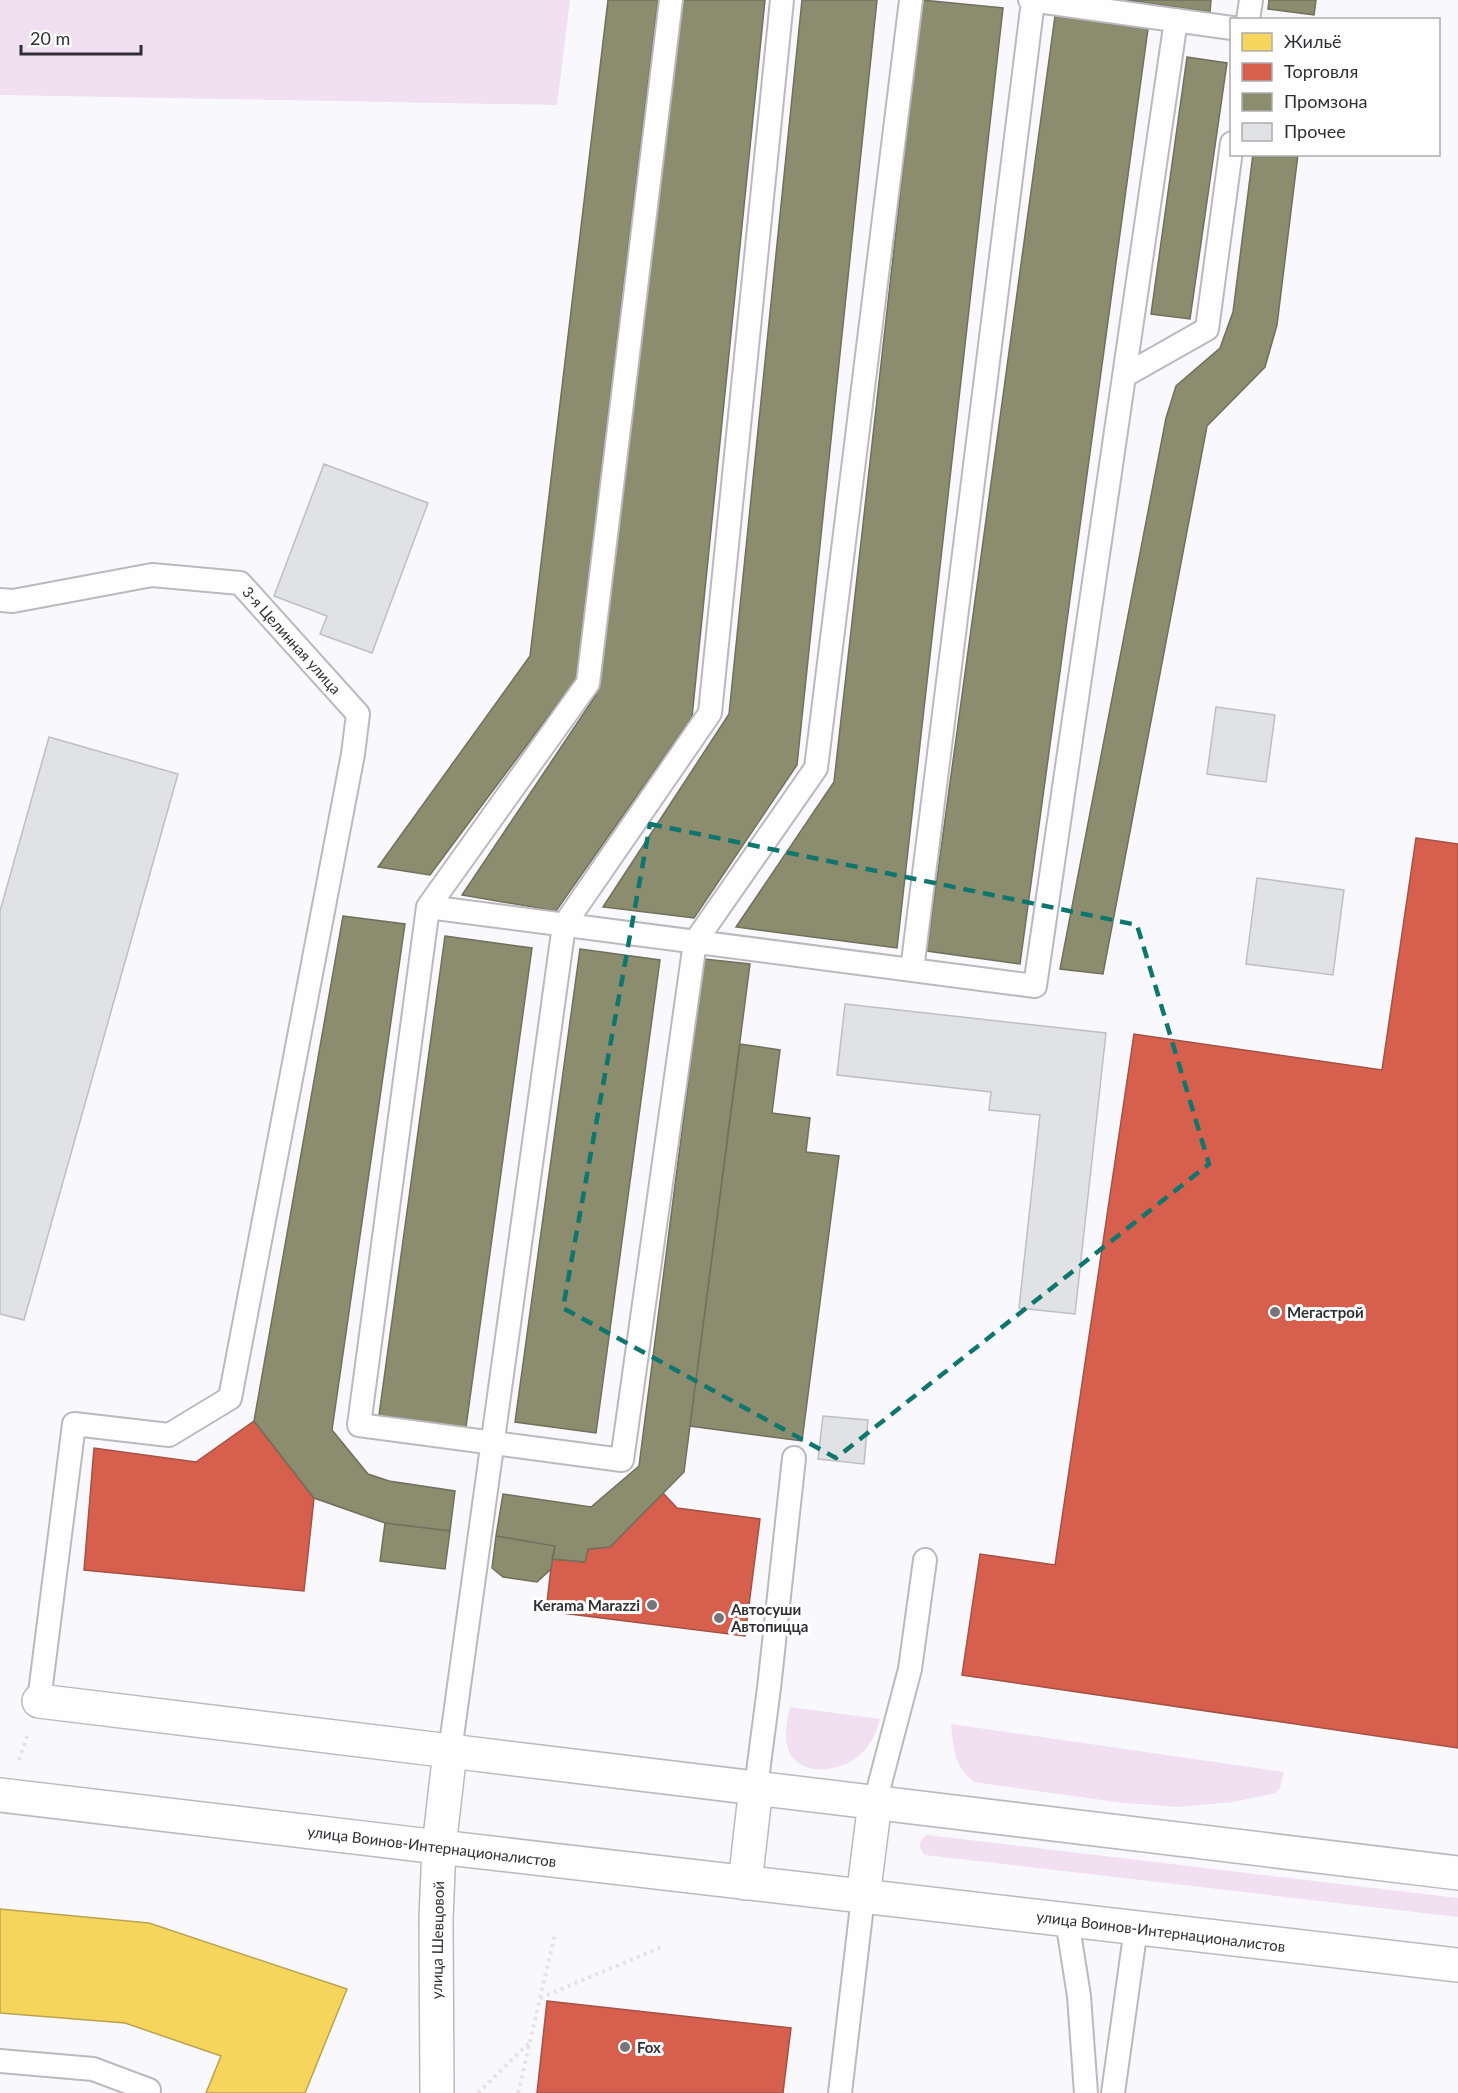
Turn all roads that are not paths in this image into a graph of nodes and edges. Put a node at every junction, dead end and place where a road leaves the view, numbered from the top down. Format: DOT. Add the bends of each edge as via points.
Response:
graph roads {
  1 [pos="671,0"];
  2 [pos="782,0"];
  3 [pos="911,0"];
  4 [pos="1032,0"];
  5 [pos="1251,0"];
  6 [pos="1248,18"];
  7 [pos="1176,20"];
  8 [pos="1230,28"];
  9 [pos="1230,156"];
  10 [pos="1124,376"];
  11 [pos="0,600"];
  12 [pos="428,907"];
  13 [pos="564,925"];
  14 [pos="695,942"];
  15 [pos="912,970"];
  16 [pos="492,1442"];
  17 [pos="794,1458"];
  18 [pos="925,1560"];
  19 [pos="39,1701"];
  20 [pos="450,1751"];
  21 [pos="756,1787"];
  22 [pos="4,1795"];
  23 [pos="875,1802"];
  24 [pos="439,1847"];
  25 [pos="1458,1873"];
  26 [pos="745,1883"];
  27 [pos="864,1897"];
  28 [pos="1066,1920"];
  29 [pos="1136,1928"];
  30 [pos="1458,1965"];
  31 [pos="0,2061"];
  32 [pos="1086,2091"];
  33 [pos="147,2093"];
  34 [pos="437,2093"];
  35 [pos="840,2093"];
  36 [pos="1108,2093"];
  37 [pos="1113,2093"];
  1 -- 12 [label="lane" via="588,683"];
  2 -- 13 [label="lane" via="710,713"];
  3 -- 14 [label="lane" via="816,768"];
  4 -- 7 [label="lane"];
  4 -- 15 [label="lane"];
  5 -- 6 [label="lane"];
  7 -- 8 [label="lane"];
  7 -- 10 [label="lane"];
  9 -- 10 [label="lane" via="1207,329"];
  10 -- 15 [label="lane" via="1035,986"];
  11 -- 19 [label="lane, 3-я Целинная улица" via="13,601 152,575 240,583 358,714 230,1398 169,1435 74,1424"];
  12 -- 13 [label="lane"];
  12 -- 16 [label="lane" via="359,1425"];
  13 -- 14 [label="lane"];
  13 -- 16 [label="lane"];
  14 -- 15 [label="lane"];
  14 -- 16 [label="lane" via="622,1461"];
  16 -- 20 [label="lane"];
  17 -- 21 [label="lane"];
  18 -- 23 [label="lane" via="910,1669"];
  19 -- 20 [label="street"];
  20 -- 21 [label="street"];
  20 -- 24 [label="street, улица Шевцовой"];
  21 -- 23 [label="street"];
  21 -- 26 [label="street"];
  22 -- 24 [label="street, улица Воинов-Интернационалистов"];
  23 -- 25 [label="street"];
  23 -- 27 [label="street"];
  24 -- 26 [label="street, улица Воинов-Интернационалистов"];
  24 -- 34 [label="street, улица Шевцовой"];
  26 -- 27 [label="street, улица Воинов-Интернационалистов"];
  27 -- 28 [label="street, улица Воинов-Интернационалистов"];
  27 -- 35 [label="lane"];
  28 -- 29 [label="street, улица Воинов-Интернационалистов"];
  28 -- 32 [label="lane" via="1079,1996"];
  29 -- 30 [label="street, улица Воинов-Интернационалистов"];
  29 -- 37 [label="lane"];
  31 -- 33 [label="lane" via="93,2069 148,2090"];
  32 -- 36 [label="lane"];
}
